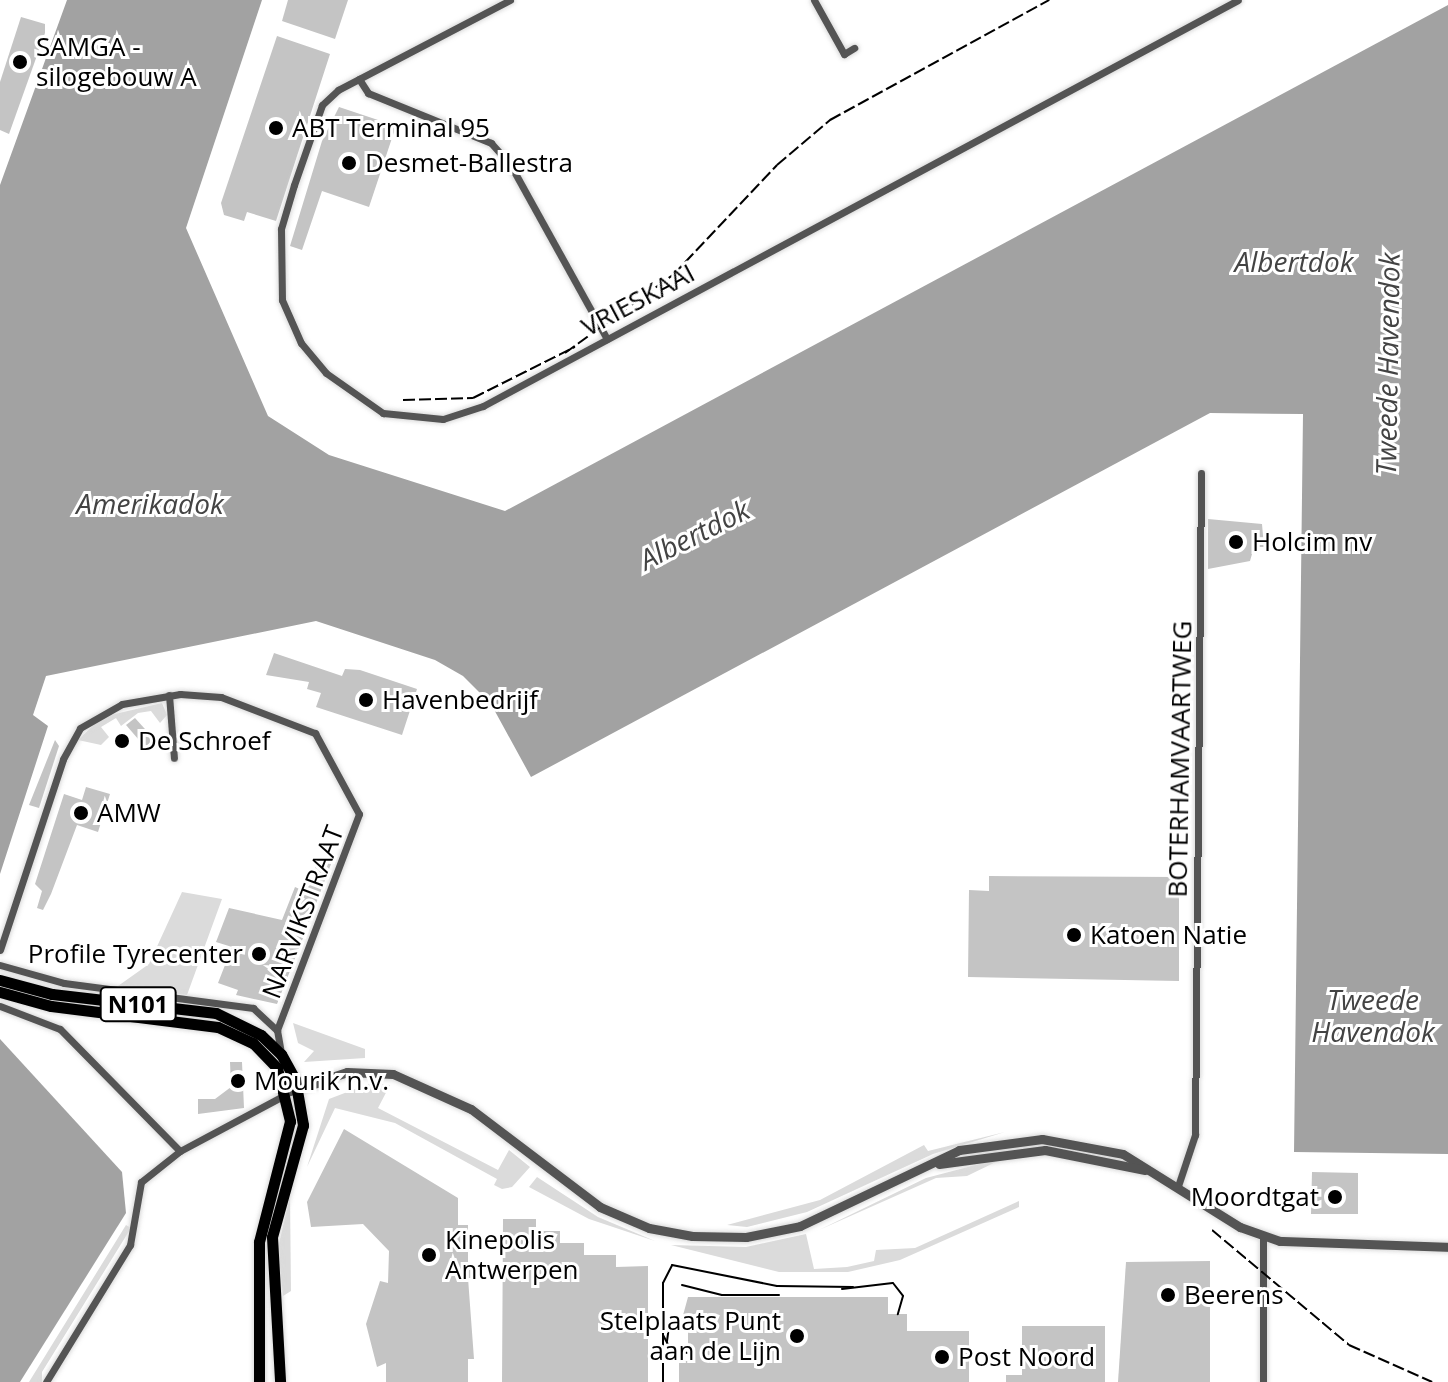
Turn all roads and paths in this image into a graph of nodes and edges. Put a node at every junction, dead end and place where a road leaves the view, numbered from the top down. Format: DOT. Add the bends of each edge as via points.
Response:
graph roads {
  1 [pos="510,0"];
  2 [pos="814,0"];
  3 [pos="1238,0"];
  4 [pos="854,48"];
  5 [pos="359,79"];
  6 [pos="607,339"];
  7 [pos="1201,473"];
  8 [pos="169,695"];
  9 [pos="174,758"];
  10 [pos="0,950"];
  11 [pos="0,965"];
  12 [pos="0,980"];
  13 [pos="0,992"];
  14 [pos="0,1006"];
  15 [pos="277,1030"];
  16 [pos="260,1041"];
  17 [pos="281,1054"];
  18 [pos="292,1090"];
  19 [pos="180,1151"];
  20 [pos="1178,1186"];
  21 [pos="1263,1236"];
  22 [pos="1448,1247"];
  23 [pos="46,1382"];
  24 [pos="259,1382"];
  25 [pos="280,1382"];
  26 [pos="1263,1382"];
  1 -- 5 [label="street"];
  2 -- 4 [label="street" via="844,54"];
  3 -- 6 [label="street, VRIESKAAI"];
  5 -- 6 [label="street" via="368,93 491,143 510,164"];
  5 -- 6 [label="street, VRIESKAAI" via="322,105 278,256 291,323 344,392 404,419 453,417"];
  7 -- 20 [label="street, BOTERHAMVAARTWEG" via="1195,1135"];
  8 -- 9 [label="street"];
  8 -- 10 [label="street" via="102,710 76,734"];
  8 -- 15 [label="street, NARVIKSTRAAT" via="221,697 305,726 322,742 356,807 355,838"];
  11 -- 15 [label="street" via="95,986 253,1008"];
  12 -- 16 [label="main road, N101" via="52,994 216,1013"];
  13 -- 16 [label="main road, N101" via="51,1006 204,1023"];
  14 -- 19 [label="street" via="60,1029"];
  15 -- 17 [label="street"];
  16 -- 17 [label="main road, N101"];
  16 -- 18 [label="main road, N101"];
  17 -- 18 [label="main road, N101"];
  18 -- 19 [label="street"];
  18 -- 20 [label="street" via="347,1072 393,1074 471,1109 586,1198 633,1222 674,1234 727,1238 787,1230 977,1145 1042,1139 1111,1150"];
  18 -- 24 [label="main road, N101" via="288,1142 259,1242"];
  18 -- 25 [label="main road, N101" via="300,1148 271,1248"];
  19 -- 23 [label="street" via="141,1182 137,1226"];
  20 -- 21 [label="street"];
  21 -- 22 [label="street" via="1310,1245"];
  21 -- 26 [label="street"];
}
